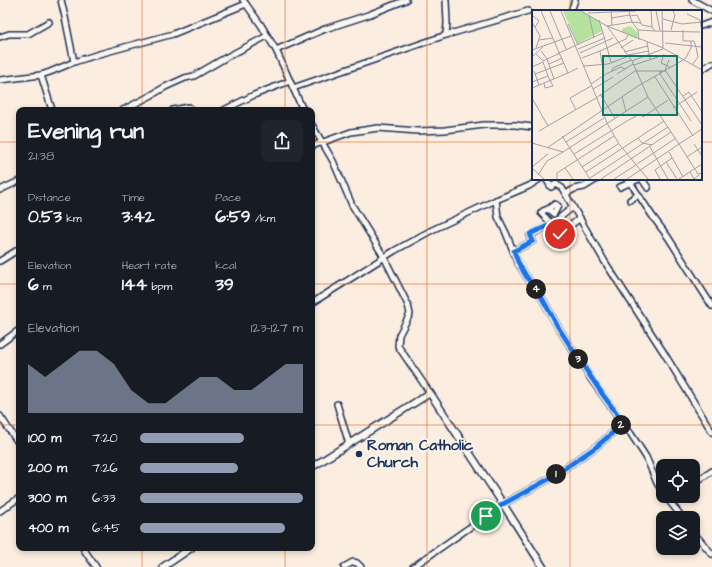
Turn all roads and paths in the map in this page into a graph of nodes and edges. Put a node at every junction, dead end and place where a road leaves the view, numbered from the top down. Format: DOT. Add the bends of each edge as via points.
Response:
graph roads {
  1 [pos="61,0"];
  2 [pos="406,0"];
  3 [pos="446,0"];
  4 [pos="575,0"];
  5 [pos="692,0"];
  6 [pos="244,2"];
  7 [pos="571,10"];
  8 [pos="528,11"];
  9 [pos="712,11"];
  10 [pos="49,22"];
  11 [pos="712,22"];
  12 [pos="702,26"];
  13 [pos="446,35"];
  14 [pos="267,36"];
  15 [pos="0,37"];
  16 [pos="276,50"];
  17 [pos="74,62"];
  18 [pos="712,63"];
  19 [pos="702,69"];
  20 [pos="41,75"];
  21 [pos="0,80"];
  22 [pos="290,81"];
  23 [pos="293,88"];
  24 [pos="51,107"];
  25 [pos="129,107"];
  26 [pos="230,107"];
  27 [pos="302,107"];
  28 [pos="532,127"];
  29 [pos="315,130"];
  30 [pos="322,142"];
  31 [pos="315,145"];
  32 [pos="538,180"];
  33 [pos="547,180"];
  34 [pos="595,180"];
  35 [pos="642,180"];
  36 [pos="629,181"];
  37 [pos="16,182"];
  38 [pos="620,187"];
  39 [pos="648,188"];
  40 [pos="0,190"];
  41 [pos="566,194"];
  42 [pos="638,195"];
  43 [pos="496,200"];
  44 [pos="630,200"];
  45 [pos="573,206"];
  46 [pos="548,209"];
  47 [pos="580,218"];
  48 [pos="552,224"];
  49 [pos="16,251"];
  50 [pos="514,251"];
  51 [pos="384,258"];
  52 [pos="0,261"];
  53 [pos="315,301"];
  54 [pos="712,306"];
  55 [pos="16,332"];
  56 [pos="0,344"];
  57 [pos="430,393"];
  58 [pos="337,404"];
  59 [pos="0,416"];
  60 [pos="624,423"];
  61 [pos="712,432"];
  62 [pos="16,440"];
  63 [pos="349,444"];
  64 [pos="315,465"];
  65 [pos="712,471"];
  66 [pos="700,479"];
  67 [pos="656,481"];
  68 [pos="16,500"];
  69 [pos="671,503"];
  70 [pos="503,504"];
  71 [pos="0,511"];
  72 [pos="678,511"];
  73 [pos="700,540"];
  74 [pos="85,551"];
  75 [pos="187,551"];
  76 [pos="712,554"];
  77 [pos="96,567"];
  78 [pos="163,567"];
  79 [pos="344,567"];
  80 [pos="361,567"];
  81 [pos="413,567"];
  82 [pos="544,567"];
  1 -- 17 [label="street"];
  2 -- 16 [label="street" via="325,29"];
  3 -- 13 [label="street"];
  4 -- 7 [label="street"];
  5 -- 9 [label="street"];
  6 -- 14 [label="street"];
  6 -- 17 [label="street" via="173,34"];
  8 -- 13 [label="street"];
  10 -- 15 [label="street" via="28,34 9,34"];
  11 -- 12 [label="street"];
  13 -- 23 [label="street"];
  14 -- 16 [label="street"];
  14 -- 25 [label="street" via="194,76 165,87"];
  16 -- 22 [label="street"];
  17 -- 20 [label="street"];
  18 -- 19 [label="street"];
  20 -- 21 [label="street"];
  20 -- 24 [label="street"];
  22 -- 23 [label="street"];
  22 -- 26 [label="street"];
  23 -- 27 [label="street"];
  28 -- 30 [label="street" via="484,125 418,131 378,128 351,132"];
  29 -- 30 [label="street"];
  30 -- 31 [label="street"];
  30 -- 51 [label="street" via="352,205"];
  32 -- 43 [label="street"];
  33 -- 41 [label="street" via="551,187 556,184"];
  34 -- 41 [label="street"];
  35 -- 39 [label="street"];
  36 -- 38 [label="street"];
  36 -- 42 [label="street"];
  37 -- 40 [label="street"];
  41 -- 45 [label="street"];
  42 -- 44 [label="street"];
  42 -- 54 [label="street"];
  43 -- 50 [label="street" via="498,217"];
  43 -- 51 [label="street" via="432,230"];
  45 -- 47 [label="street"];
  45 -- 48 [label="street"];
  46 -- 48 [label="street" via="541,213"];
  47 -- 48 [label="street" via="560,234"];
  47 -- 61 [label="street"];
  48 -- 50 [label="street" via="530,234 533,241"];
  49 -- 52 [label="street"];
  50 -- 60 [label="street" via="526,276 558,327"];
  51 -- 53 [label="street"];
  51 -- 57 [label="street" via="410,314 399,335 398,346"];
  55 -- 56 [label="street"];
  57 -- 63 [label="street"];
  57 -- 70 [label="street"];
  58 -- 63 [label="street"];
  59 -- 62 [label="street"];
  60 -- 67 [label="street" via="646,457"];
  60 -- 70 [label="street" via="596,447 549,479"];
  63 -- 64 [label="street"];
  65 -- 66 [label="street"];
  68 -- 71 [label="street"];
  69 -- 72 [label="street"];
  70 -- 81 [label="street"];
  70 -- 82 [label="street"];
  73 -- 76 [label="street"];
  74 -- 77 [label="street"];
  75 -- 78 [label="street"];
  79 -- 80 [label="street" via="353,562"];
}
